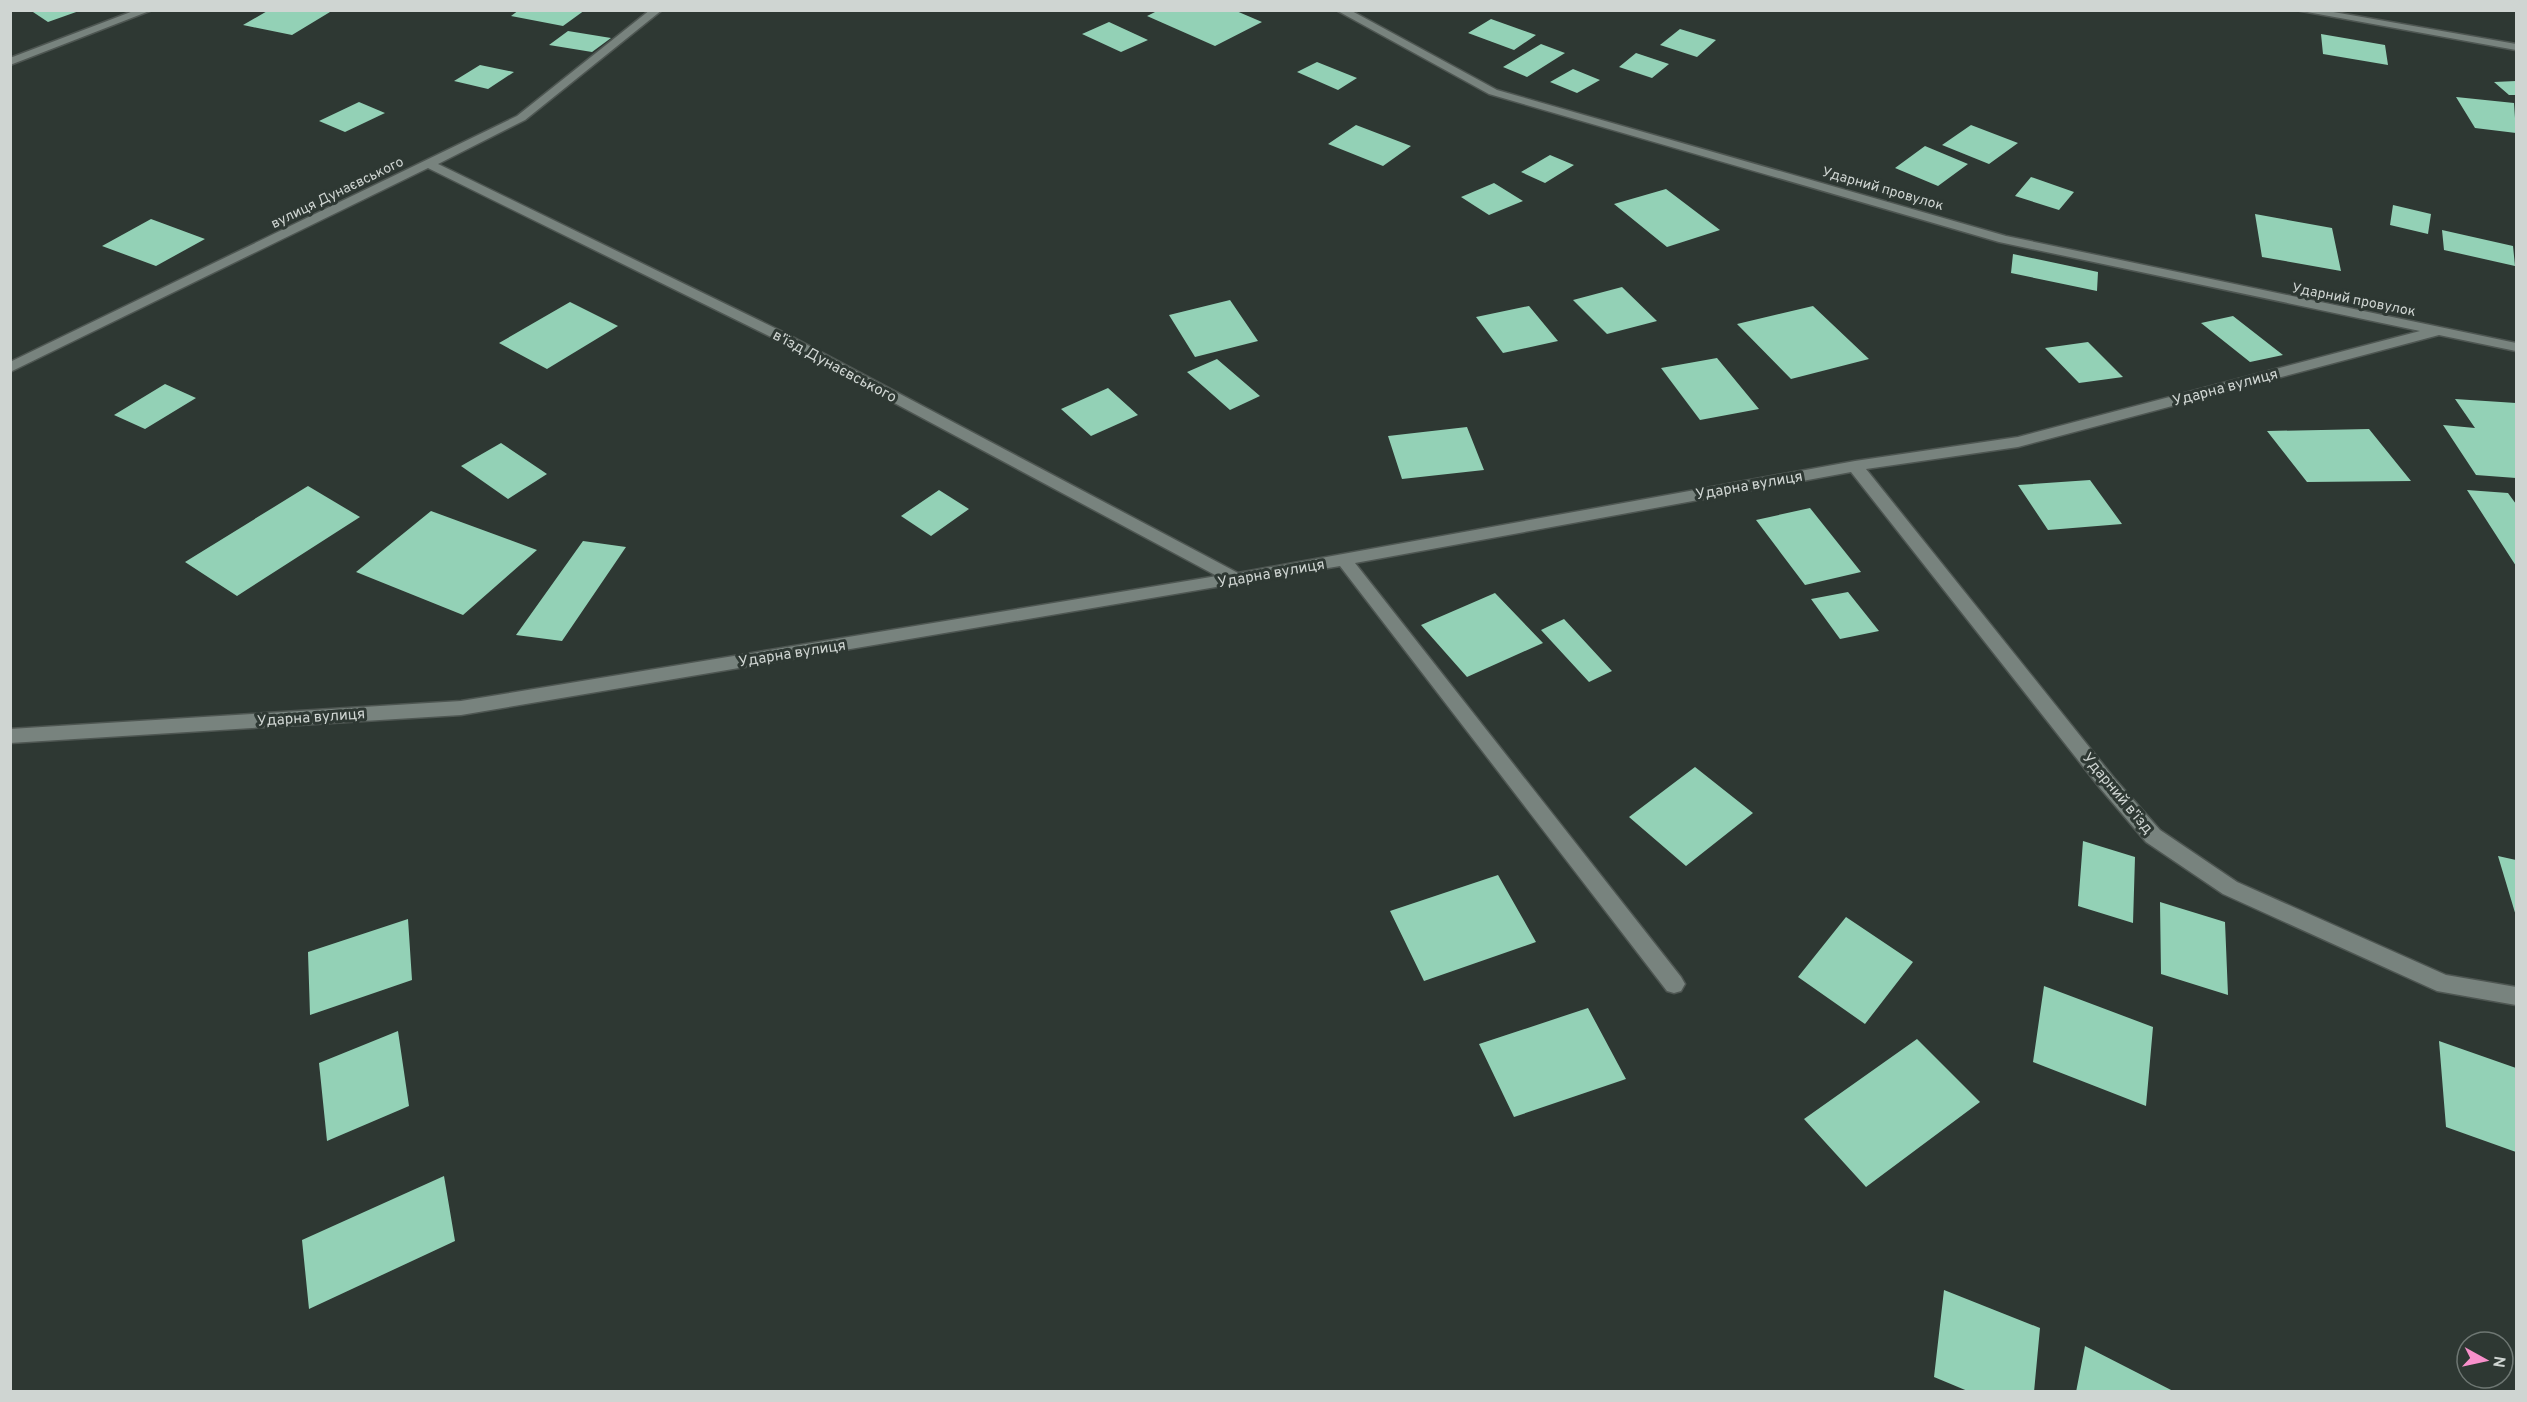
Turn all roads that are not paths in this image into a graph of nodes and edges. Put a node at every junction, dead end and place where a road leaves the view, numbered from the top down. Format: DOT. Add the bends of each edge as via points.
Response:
graph roads {
  1 [pos="147,10"];
  2 [pos="657,10"];
  3 [pos="1341,10"];
  4 [pos="2301,10"];
  5 [pos="2517,47"];
  6 [pos="10,62"];
  7 [pos="429,164"];
  8 [pos="2437,331"];
  9 [pos="2517,347"];
  10 [pos="10,368"];
  11 [pos="1855,466"];
  12 [pos="1344,560"];
  13 [pos="1236,579"];
  14 [pos="10,736"];
  15 [pos="1674,984"];
  16 [pos="2517,996"];
  1 -- 6 [label="street"];
  2 -- 7 [label="street, вулиця Дунаєвського" via="521,118"];
  3 -- 8 [label="street, Ударний провулок" via="1493,92 2004,239"];
  4 -- 5 [label="street"];
  7 -- 10 [label="street, вулиця Дунаєвського"];
  7 -- 13 [label="street, в'їзд Дунаєвського" via="780,336"];
  8 -- 9 [label="street, Ударна вулиця"];
  8 -- 11 [label="street, Ударна вулиця" via="2018,442"];
  11 -- 12 [label="street, Ударна вулиця"];
  11 -- 16 [label="street, Ударний в'їзд" via="2153,836 2230,888 2444,984"];
  12 -- 13 [label="street, Ударна вулиця"];
  12 -- 15 [label="street"];
  13 -- 14 [label="street, Ударна вулиця" via="461,708"];
}
